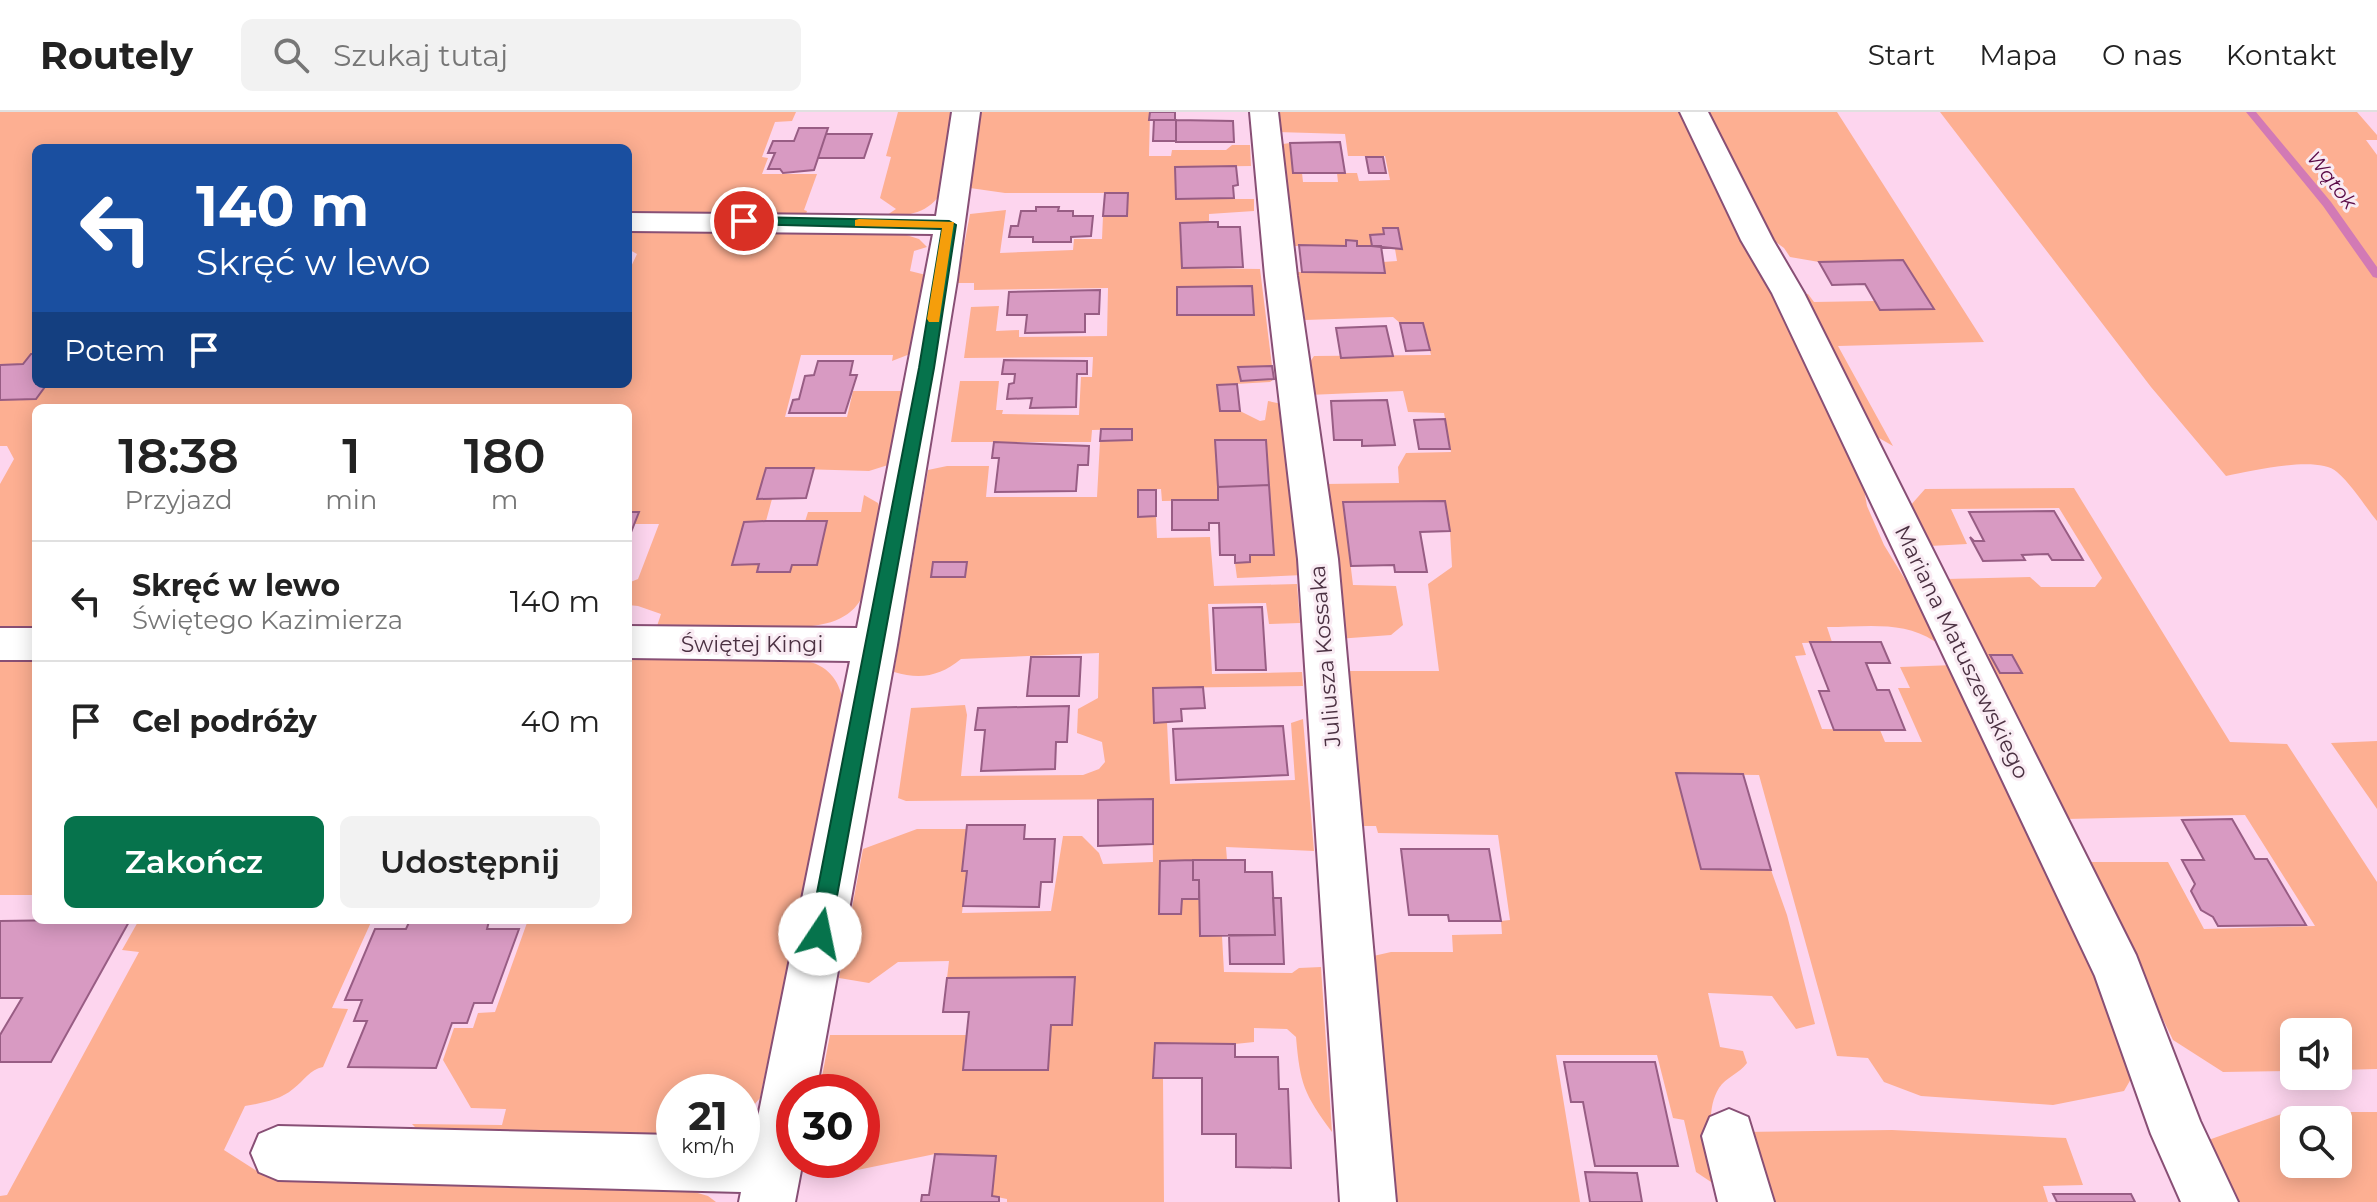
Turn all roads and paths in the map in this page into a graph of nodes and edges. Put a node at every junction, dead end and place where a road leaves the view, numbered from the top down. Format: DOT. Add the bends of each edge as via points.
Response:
graph roads {
  1 [pos="966,112"];
  2 [pos="1264,112"];
  3 [pos="1694,112"];
  4 [pos="632,222"];
  5 [pos="949,225"];
  6 [pos="632,642"];
  7 [pos="0,644"];
  8 [pos="32,644"];
  9 [pos="876,645"];
  10 [pos="1729,1136"];
  11 [pos="278,1153"];
  12 [pos="771,1184"];
  13 [pos="1368,1202"];
  14 [pos="1746,1202"];
  15 [pos="2210,1202"];
  1 -- 5 [label="street"];
  2 -- 13 [label="street, Juliusza Kossaka" via="1318,559"];
  3 -- 15 [label="street, Mariana Matuszewskiego" via="1795,306 2118,972 2178,1134"];
  4 -- 5 [label="street"];
  5 -- 9 [label="street"];
  6 -- 9 [label="street, Świętej Kingi"];
  7 -- 8 [label="street"];
  9 -- 12 [label="street"];
  10 -- 14 [label="street"];
  11 -- 12 [label="street"];
}
